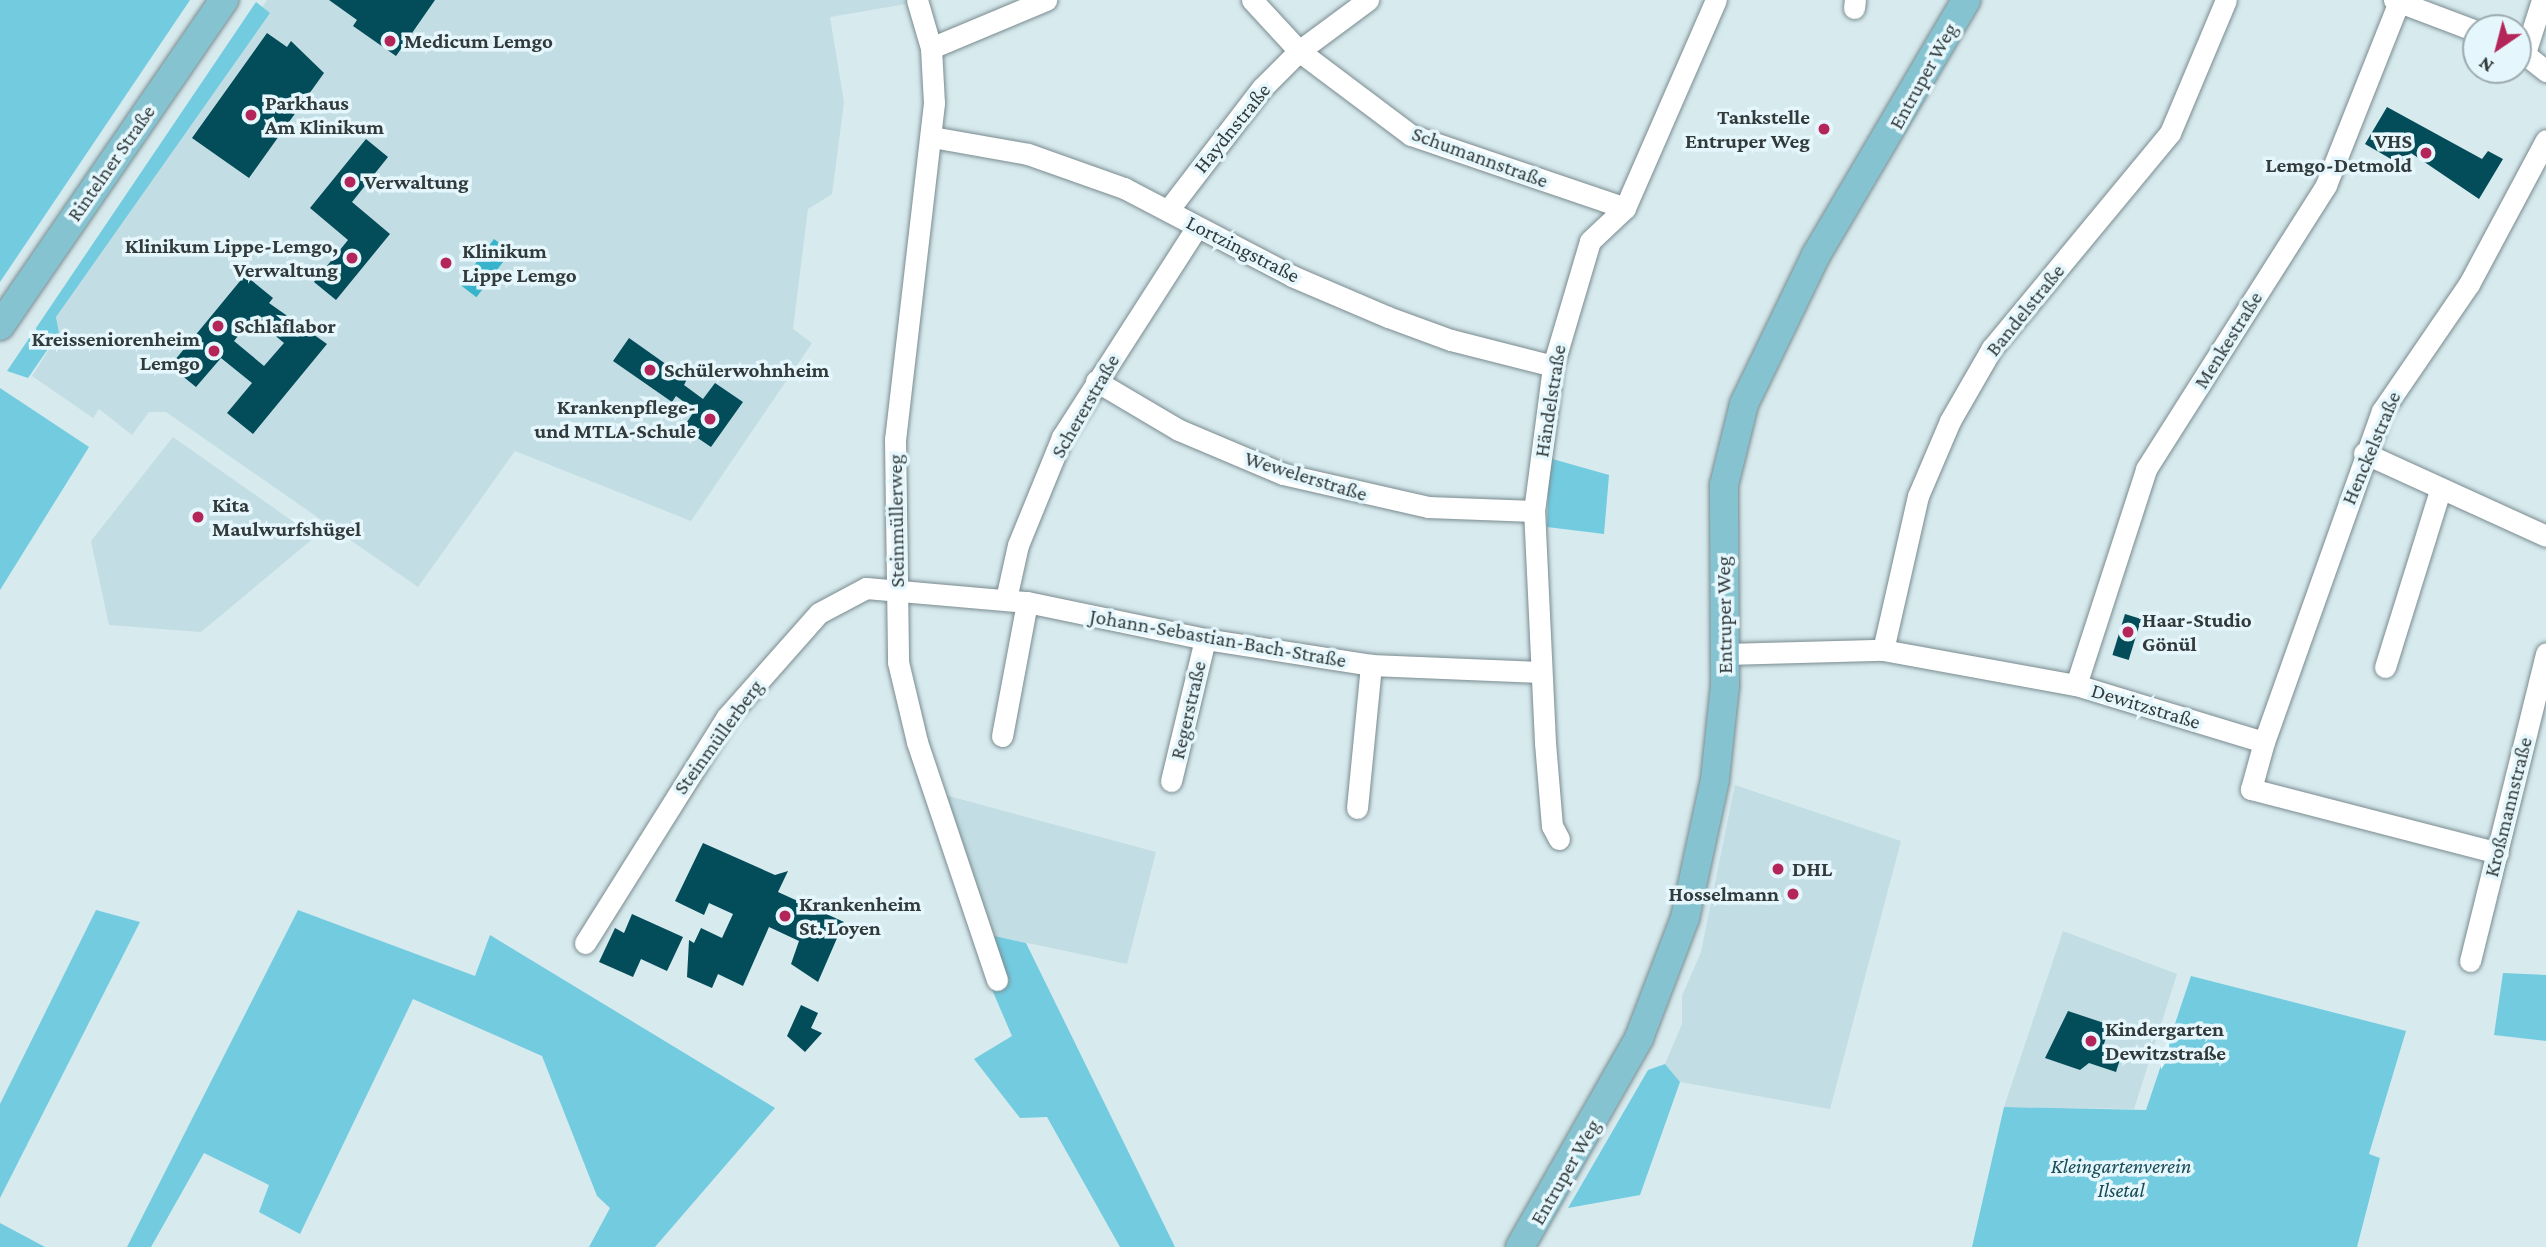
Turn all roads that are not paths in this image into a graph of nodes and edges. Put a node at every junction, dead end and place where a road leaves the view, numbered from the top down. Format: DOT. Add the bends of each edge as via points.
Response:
graph roads {
  1 [pos="224,0"];
  2 [pos="917,0"];
  3 [pos="1046,0"];
  4 [pos="1252,0"];
  5 [pos="1368,0"];
  6 [pos="1716,0"];
  7 [pos="1966,0"];
  8 [pos="2226,0"];
  9 [pos="2542,0"];
  10 [pos="2397,1"];
  11 [pos="2462,26"];
  12 [pos="2532,26"];
  13 [pos="931,48"];
  14 [pos="1299,51"];
  15 [pos="2532,59"];
  16 [pos="2546,71"];
  17 [pos="932,137"];
  18 [pos="2546,140"];
  19 [pos="1626,208"];
  20 [pos="1169,209"];
  21 [pos="1196,228"];
  22 [pos="0,326"];
  23 [pos="1553,366"];
  24 [pos="1096,381"];
  25 [pos="2364,453"];
  26 [pos="2440,490"];
  27 [pos="1534,511"];
  28 [pos="2546,536"];
  29 [pos="896,591"];
  30 [pos="1016,601"];
  31 [pos="1205,639"];
  32 [pos="1883,650"];
  33 [pos="1725,653"];
  34 [pos="2546,653"];
  35 [pos="1371,665"];
  36 [pos="2385,667"];
  37 [pos="1540,672"];
  38 [pos="2076,685"];
  39 [pos="1002,736"];
  40 [pos="2264,742"];
  41 [pos="1171,781"];
  42 [pos="1357,808"];
  43 [pos="1559,839"];
  44 [pos="2498,853"];
  45 [pos="585,943"];
  46 [pos="2470,961"];
  47 [pos="997,980"];
  48 [pos="1520,1247"];
  1 -- 22 [label="main road, Rintelner Straße"];
  2 -- 13 [label="street, Steinmüllerweg"];
  3 -- 13 [label="street"];
  4 -- 14 [label="street, Schumannstraße"];
  5 -- 14 [label="street, Haydnstraße"];
  6 -- 19 [label="street, Händelstraße"];
  7 -- 33 [label="main road, Entruper Weg" via="1816,255 1744,404 1724,485"];
  8 -- 32 [label="street, Bandelstraße" via="2170,133 1992,348 1950,421 1918,496"];
  9 -- 12 [label="street"];
  10 -- 11 [label="street"];
  10 -- 38 [label="street, Menkestraße" via="2326,185 2146,469"];
  13 -- 17 [label="street, Steinmüllerweg"];
  14 -- 19 [label="street, Schumannstraße" via="1411,135"];
  14 -- 20 [label="street, Haydnstraße" via="1262,88"];
  15 -- 16 [label="street"];
  17 -- 20 [label="street, Lortzingstraße" via="1028,154"];
  17 -- 29 [label="street, Steinmüllerweg" via="895,439"];
  18 -- 25 [label="street, Henckelstraße" via="2469,284 2389,396"];
  19 -- 23 [label="street, Händelstraße" via="1590,241"];
  20 -- 21 [label="street, Lortzingstraße"];
  21 -- 23 [label="street, Lortzingstraße" via="1400,321"];
  21 -- 24 [label="street, Schererstraße"];
  23 -- 27 [label="street, Händelstraße"];
  24 -- 27 [label="street, Wewelerstraße" via="1179,430 1283,474 1428,507"];
  24 -- 30 [label="street, Schererstraße" via="1053,460 1018,545"];
  25 -- 26 [label="street"];
  25 -- 40 [label="street, Henckelstraße"];
  26 -- 28 [label="street"];
  26 -- 36 [label="street"];
  27 -- 37 [label="street, Händelstraße"];
  29 -- 30 [label="street, Johann-Sebastian-Bach-Straße"];
  29 -- 45 [label="street, Steinmüllerberg" via="866,588 845,594 807,624 726,718"];
  29 -- 47 [label="street, Steinmüllerweg" via="898,662 917,742"];
  30 -- 31 [label="street, Johann-Sebastian-Bach-Straße"];
  30 -- 39 [label="street, Schererstraße"];
  31 -- 35 [label="street, Johann-Sebastian-Bach-Straße"];
  31 -- 41 [label="street, Regerstraße"];
  32 -- 33 [label="street, Dewitzstraße"];
  32 -- 38 [label="street, Dewitzstraße"];
  33 -- 48 [label="main road, Entruper Weg" via="1705,838 1668,971 1626,1065"];
  34 -- 44 [label="street, Kroßmannstraße"];
  35 -- 37 [label="street, Johann-Sebastian-Bach-Straße"];
  35 -- 42 [label="street"];
  37 -- 43 [label="street, Händelstraße" via="1552,826"];
  38 -- 40 [label="street, Dewitzstraße"];
  40 -- 44 [label="street" via="2251,789"];
  44 -- 46 [label="street, Kroßmannstraße"];
}
